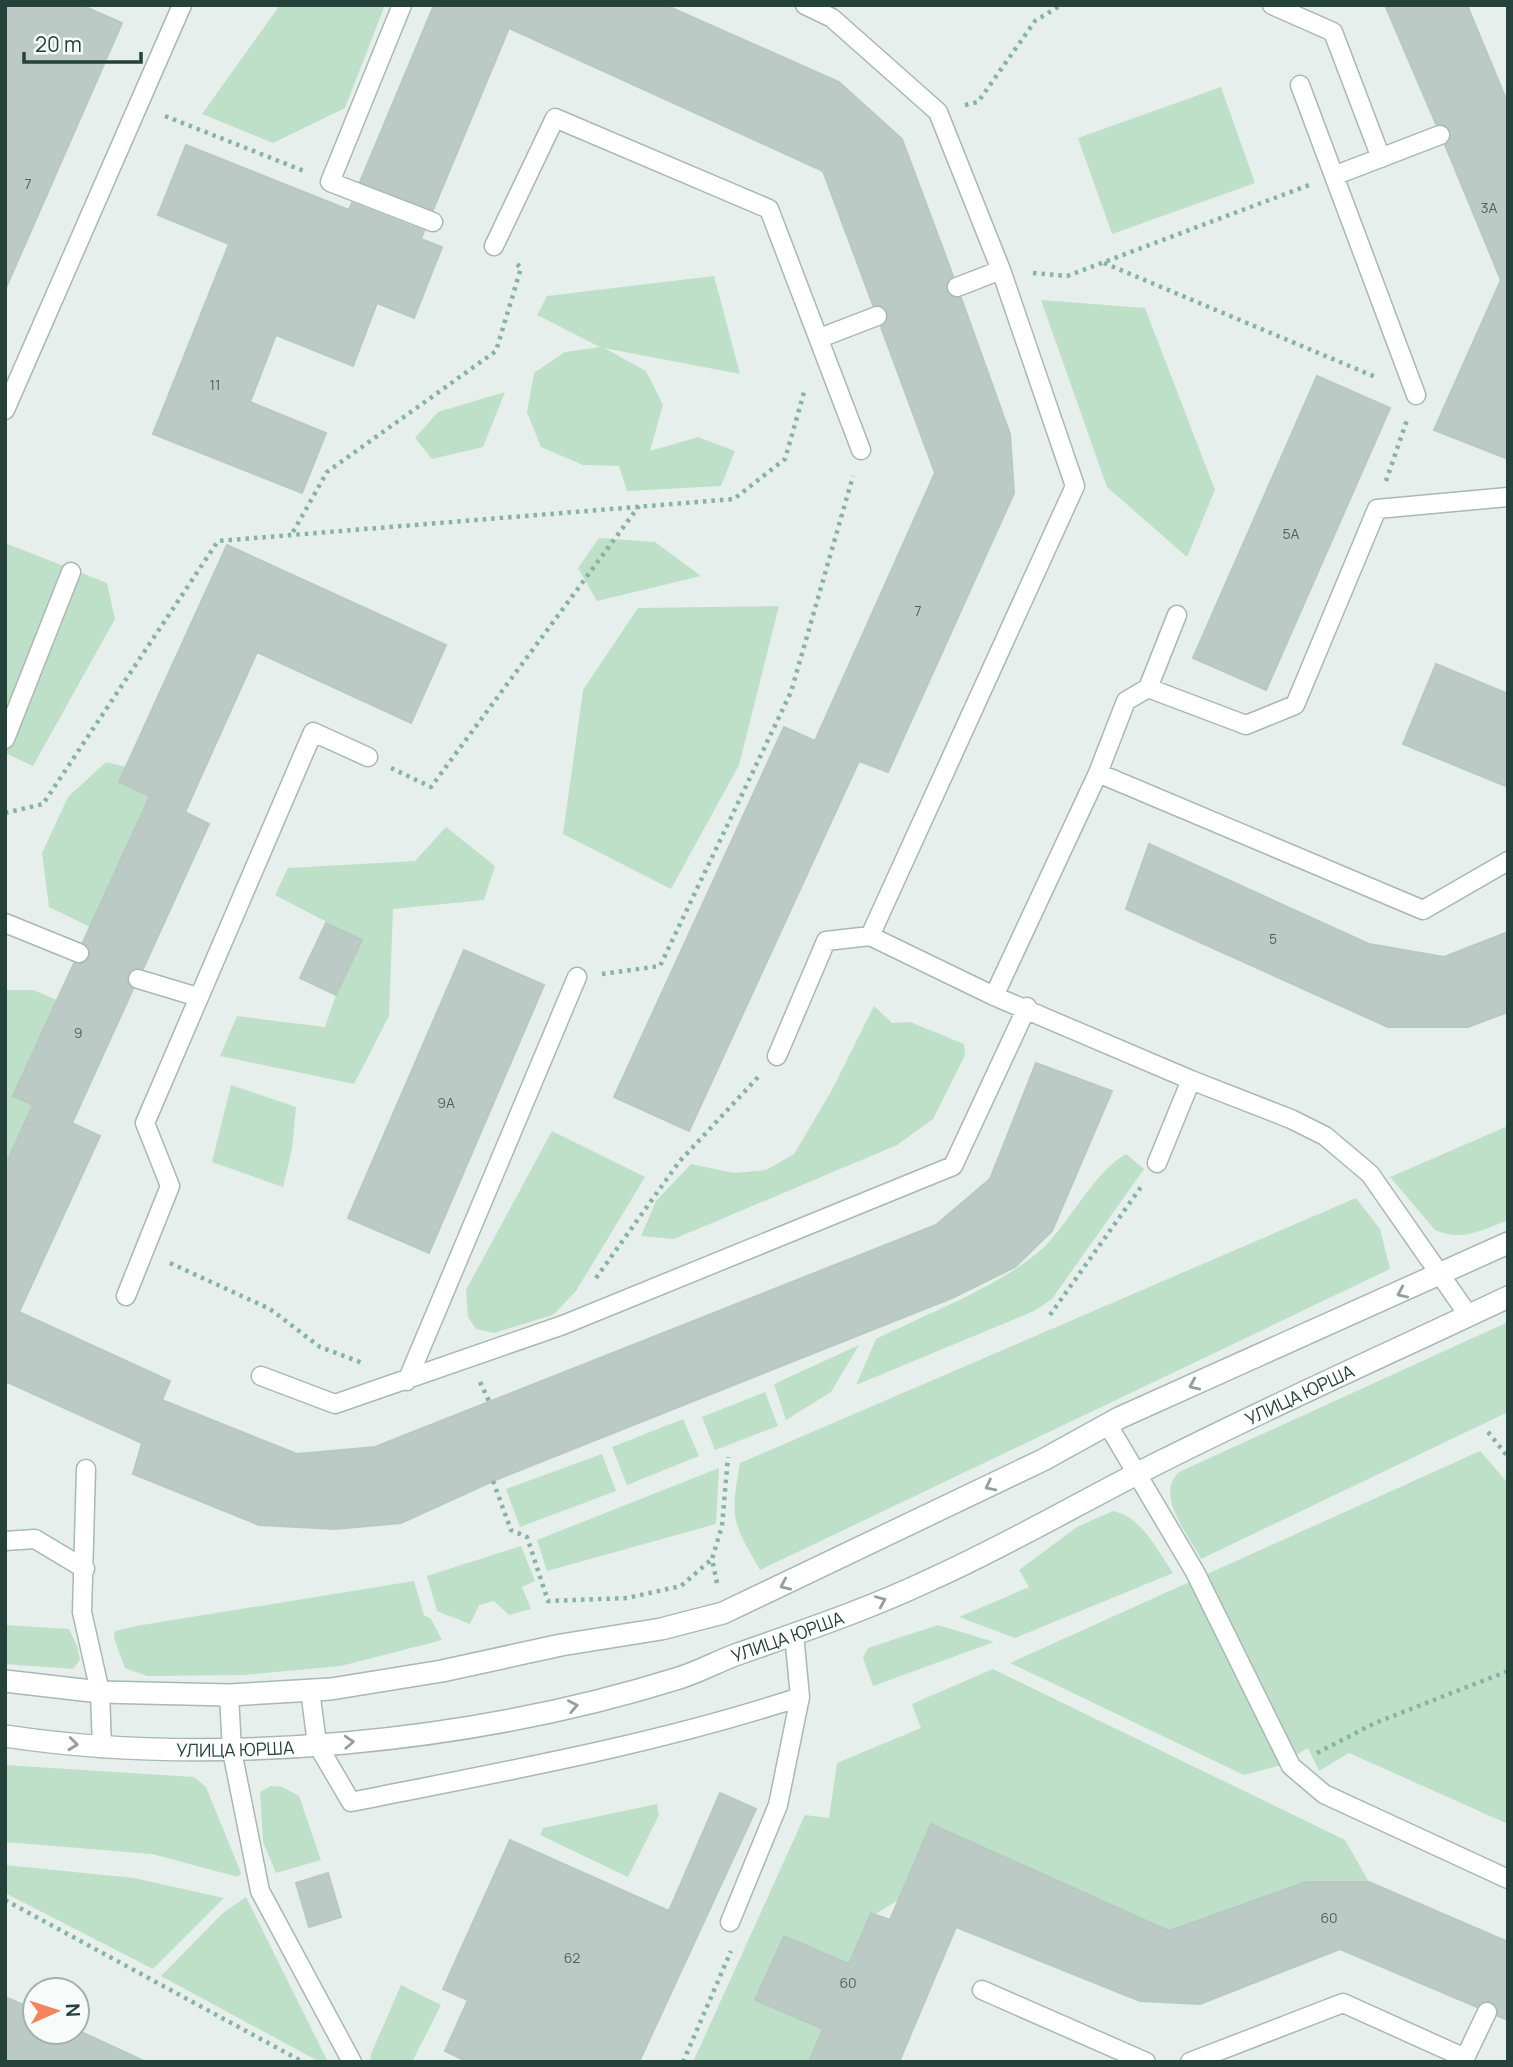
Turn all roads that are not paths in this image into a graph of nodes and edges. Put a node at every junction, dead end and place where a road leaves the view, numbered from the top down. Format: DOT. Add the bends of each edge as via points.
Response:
graph roads {
  1 [pos="181,5"];
  2 [pos="402,5"];
  3 [pos="805,5"];
  4 [pos="1272,5"];
  5 [pos="1300,85"];
  6 [pos="1440,135"];
  7 [pos="1381,158"];
  8 [pos="1336,175"];
  9 [pos="433,222"];
  10 [pos="494,246"];
  11 [pos="1001,270"];
  12 [pos="957,286"];
  13 [pos="877,316"];
  14 [pos="820,338"];
  15 [pos="1416,395"];
  16 [pos="5,411"];
  17 [pos="861,450"];
  18 [pos="1508,497"];
  19 [pos="71,572"];
  20 [pos="1177,615"];
  21 [pos="1148,688"];
  22 [pos="5,738"];
  23 [pos="368,757"];
  24 [pos="1098,773"];
  25 [pos="1508,861"];
  26 [pos="5,923"];
  27 [pos="870,936"];
  28 [pos="79,953"];
  29 [pos="577,978"];
  30 [pos="138,979"];
  31 [pos="995,996"];
  32 [pos="198,997"];
  33 [pos="1027,1007"];
  34 [pos="777,1056"];
  35 [pos="1191,1080"];
  36 [pos="1157,1164"];
  37 [pos="1508,1243"];
  38 [pos="1443,1275"];
  39 [pos="126,1296"];
  40 [pos="1508,1297"];
  41 [pos="1469,1315"];
  42 [pos="261,1376"];
  43 [pos="407,1381"];
  44 [pos="1108,1424"];
  45 [pos="86,1469"];
  46 [pos="1136,1474"];
  47 [pos="5,1541"];
  48 [pos="85,1569"];
  49 [pos="794,1634"];
  50 [pos="5,1681"];
  51 [pos="310,1690"];
  52 [pos="100,1692"];
  53 [pos="229,1695"];
  54 [pos="800,1697"];
  55 [pos="5,1736"];
  56 [pos="317,1744"];
  57 [pos="103,1748"];
  58 [pos="232,1751"];
  59 [pos="1508,1879"];
  60 [pos="730,1922"];
  61 [pos="982,1990"];
  62 [pos="1488,2012"];
  63 [pos="352,2062"];
  64 [pos="1146,2062"];
  65 [pos="1190,2062"];
  1 -- 16 [label="lane"];
  2 -- 9 [label="lane" via="330,182"];
  3 -- 11 [label="lane" via="832,18 938,112"];
  4 -- 7 [label="lane" via="1333,32"];
  5 -- 8 [label="lane"];
  6 -- 7 [label="lane"];
  7 -- 8 [label="lane"];
  8 -- 15 [label="lane"];
  10 -- 14 [label="lane" via="555,118 769,209"];
  11 -- 12 [label="lane"];
  11 -- 27 [label="lane" via="1074,486"];
  13 -- 14 [label="lane"];
  14 -- 17 [label="lane"];
  18 -- 21 [label="lane" via="1377,509 1295,705 1246,725"];
  19 -- 22 [label="lane"];
  20 -- 21 [label="lane"];
  21 -- 24 [label="lane" via="1126,701"];
  23 -- 32 [label="lane" via="313,733"];
  24 -- 25 [label="lane" via="1423,910"];
  24 -- 31 [label="lane"];
  26 -- 28 [label="lane"];
  27 -- 31 [label="lane"];
  27 -- 34 [label="lane" via="826,942"];
  29 -- 43 [label="lane"];
  30 -- 32 [label="lane"];
  31 -- 33 [label="lane"];
  32 -- 39 [label="lane" via="145,1123 170,1186"];
  33 -- 35 [label="lane"];
  33 -- 43 [label="lane" via="953,1166 563,1325"];
  35 -- 36 [label="lane"];
  35 -- 38 [label="lane" via="1291,1119 1335,1144 1370,1174"];
  37 -- 38 [label="street"];
  38 -- 41 [label="lane"];
  38 -- 44 [label="street, one-way"];
  40 -- 41 [label="street, УЛИЦА ЮРША"];
  41 -- 46 [label="street, УЛИЦА ЮРША"];
  42 -- 43 [label="lane" via="335,1404"];
  44 -- 46 [label="lane"];
  44 -- 51 [label="street, one-way" via="1043,1460 723,1613 442,1671"];
  45 -- 48 [label="lane"];
  49 -- 46 [label="street, УЛИЦА ЮРША, one-way" via="934,1579"];
  46 -- 59 [label="lane" via="1195,1572 1291,1766 1324,1794"];
  47 -- 48 [label="lane" via="35,1539"];
  48 -- 52 [label="lane" via="82,1612"];
  49 -- 54 [label="lane"];
  56 -- 49 [label="street, УЛИЦА ЮРША, one-way" via="448,1729 596,1702 683,1677"];
  50 -- 52 [label="street"];
  51 -- 53 [label="street"];
  51 -- 56 [label="lane"];
  52 -- 53 [label="street"];
  52 -- 57 [label="lane"];
  53 -- 58 [label="lane"];
  54 -- 56 [label="lane" via="743,1716 351,1802"];
  54 -- 60 [label="lane" via="778,1805"];
  55 -- 57 [label="street, УЛИЦА ЮРША, one-way"];
  56 -- 58 [label="street, УЛИЦА ЮРША"];
  57 -- 58 [label="street, УЛИЦА ЮРША"];
  58 -- 63 [label="lane" via="260,1891"];
  61 -- 64 [label="lane"];
  62 -- 65 [label="lane" via="1465,2058 1343,2003"];
}
